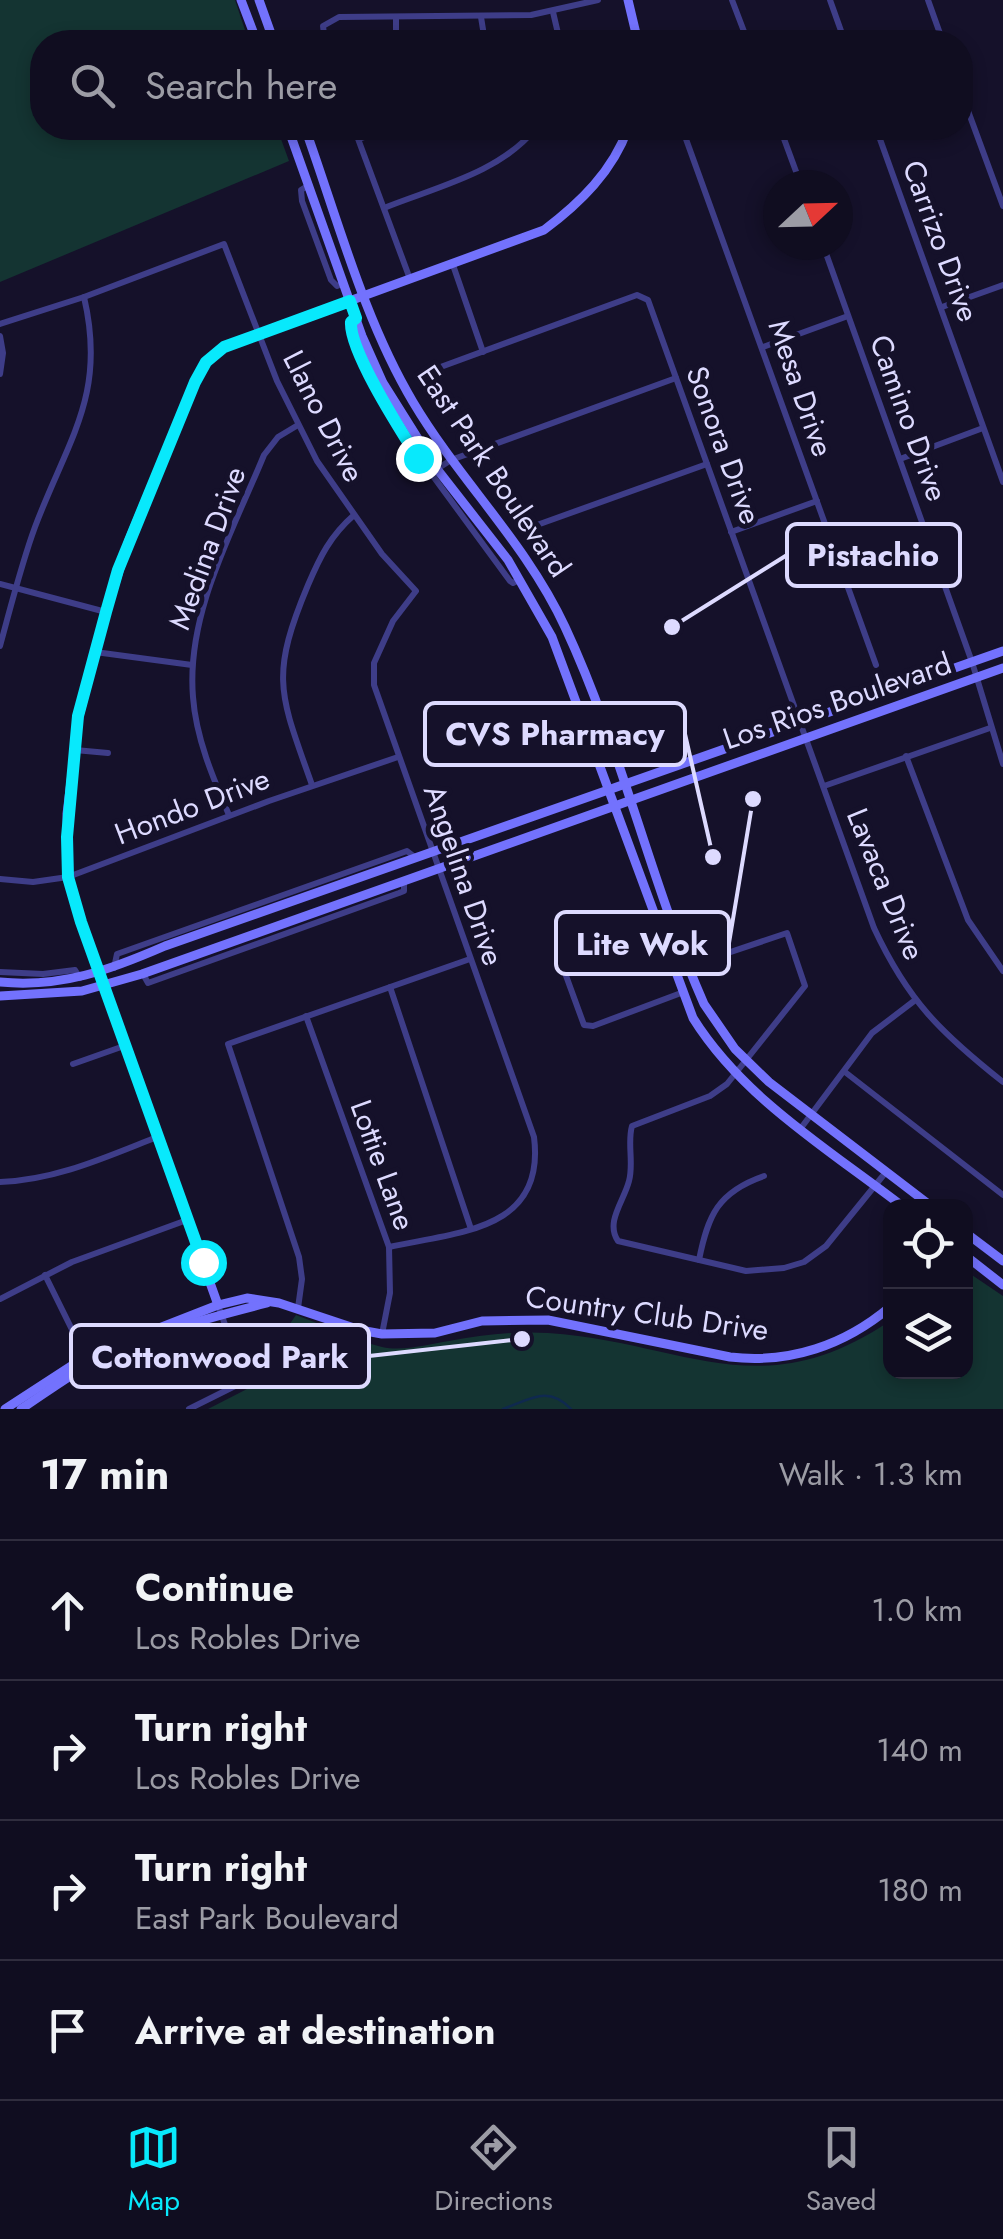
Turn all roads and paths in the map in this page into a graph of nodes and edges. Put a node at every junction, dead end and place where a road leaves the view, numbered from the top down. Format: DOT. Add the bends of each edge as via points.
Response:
graph roads {
  1 [pos="241,0"];
  2 [pos="259,0"];
  3 [pos="598,0"];
  4 [pos="628,0"];
  5 [pos="732,0"];
  6 [pos="830,0"];
  7 [pos="928,0"];
  8 [pos="553,12"];
  9 [pos="396,17"];
  10 [pos="481,17"];
  11 [pos="252,30"];
  12 [pos="270,30"];
  13 [pos="323,30"];
  14 [pos="396,30"];
  15 [pos="483,30"];
  16 [pos="557,30"];
  17 [pos="635,30"];
  18 [pos="743,30"];
  19 [pos="841,30"];
  20 [pos="939,30"];
  21 [pos="973,125"];
  22 [pos="292,140"];
  23 [pos="308,140"];
  24 [pos="359,140"];
  25 [pos="525,140"];
  26 [pos="624,140"];
  27 [pos="686,140"];
  28 [pos="785,140"];
  29 [pos="880,140"];
  30 [pos="796,170"];
  31 [pos="1003,206"];
  32 [pos="384,208"];
  33 [pos="827,260"];
  34 [pos="453,265"];
  35 [pos="410,279"];
  36 [pos="1003,286"];
  37 [pos="365,295"];
  38 [pos="84,297"];
  39 [pos="350,301"];
  40 [pos="942,307"];
  41 [pos="848,316"];
  42 [pos="356,318"];
  43 [pos="0,324"];
  44 [pos="259,334"];
  45 [pos="0,336"];
  46 [pos="763,347"];
  47 [pos="483,352"];
  48 [pos="427,372"];
  49 [pos="0,374"];
  50 [pos="676,378"];
  51 [pos="298,425"];
  52 [pos="983,428"];
  53 [pos="900,458"];
  54 [pos="451,460"];
  55 [pos="707,464"];
  56 [pos="437,469"];
  57 [pos="1003,482"];
  58 [pos="817,501"];
  59 [pos="354,515"];
  60 [pos="537,525"];
  61 [pos="731,532"];
  62 [pos="520,579"];
  63 [pos="0,584"];
  64 [pos="16,588"];
  65 [pos="416,591"];
  66 [pos="106,612"];
  67 [pos="567,630"];
  68 [pos="552,637"];
  69 [pos="0,646"];
  70 [pos="1003,651"];
  71 [pos="96,652"];
  72 [pos="972,662"];
  73 [pos="192,665"];
  74 [pos="876,665"];
  75 [pos="1003,668"];
  76 [pos="977,678"];
  77 [pos="800,724"];
  78 [pos="990,728"];
  79 [pos="806,738"];
  80 [pos="727,748"];
  81 [pos="74,750"];
  82 [pos="108,753"];
  83 [pos="398,756"];
  84 [pos="906,756"];
  85 [pos="732,764"];
  86 [pos="1003,764"];
  87 [pos="312,785"];
  88 [pos="624,785"];
  89 [pos="824,786"];
  90 [pos="609,790"];
  91 [pos="630,801"];
  92 [pos="614,806"];
  93 [pos="229,816"];
  94 [pos="512,825"];
  95 [pos="515,841"];
  96 [pos="432,854"];
  97 [pos="438,868"];
  98 [pos="68,877"];
  99 [pos="0,879"];
  100 [pos="672,920"];
  101 [pos="658,925"];
  102 [pos="470,960"];
  103 [pos="689,966"];
  104 [pos="1003,971"];
  105 [pos="0,972"];
  106 [pos="98,973"];
  107 [pos="80,979"];
  108 [pos="0,982"];
  109 [pos="103,986"];
  110 [pos="390,987"];
  111 [pos="681,993"];
  112 [pos="0,996"];
  113 [pos="914,1001"];
  114 [pos="305,1016"];
  115 [pos="124,1046"];
  116 [pos="746,1062"];
  117 [pos="73,1064"];
  118 [pos="845,1072"];
  119 [pos="736,1076"];
  120 [pos="1003,1082"];
  121 [pos="812,1114"];
  122 [pos="801,1128"];
  123 [pos="157,1137"];
  124 [pos="886,1172"];
  125 [pos="764,1176"];
  126 [pos="0,1182"];
  127 [pos="875,1186"];
  128 [pos="1003,1195"];
  129 [pos="893,1199"];
  130 [pos="923,1199"];
  131 [pos="188,1220"];
  132 [pos="471,1229"];
  133 [pos="973,1237"];
  134 [pos="389,1248"];
  135 [pos="699,1260"];
  136 [pos="973,1261"];
  137 [pos="1003,1261"];
  138 [pos="44,1274"];
  139 [pos="1003,1285"];
  140 [pos="0,1299"];
  141 [pos="298,1308"];
  142 [pos="220,1310"];
  143 [pos="883,1313"];
  144 [pos="382,1334"];
  145 [pos="88,1360"];
  146 [pos="5,1409"];
  147 [pos="21,1409"];
  148 [pos="189,1409"];
  1 -- 11 [label="main road"];
  2 -- 12 [label="main road"];
  3 -- 8 [label="street"];
  4 -- 17 [label="main road"];
  5 -- 18 [label="street"];
  6 -- 19 [label="street"];
  7 -- 20 [label="street"];
  8 -- 10 [label="street"];
  8 -- 16 [label="street"];
  9 -- 10 [label="street"];
  9 -- 13 [label="street" via="339,17"];
  9 -- 14 [label="street"];
  10 -- 15 [label="street"];
  21 -- 31 [label="street"];
  22 -- 39 [label="main road, East Park Boulevard"];
  23 -- 37 [label="main road, East Park Boulevard"];
  24 -- 32 [label="street"];
  25 -- 32 [label="street" via="499,161"];
  26 -- 34 [label="main road" via="598,181 544,230"];
  27 -- 46 [label="street, Mesa Drive"];
  28 -- 30 [label="street"];
  29 -- 40 [label="street, Carrizo Drive"];
  32 -- 35 [label="street"];
  33 -- 41 [label="street, Camino Drive"];
  34 -- 35 [label="main road"];
  34 -- 47 [label="street"];
  35 -- 37 [label="main road"];
  36 -- 40 [label="street"];
  37 -- 39 [label="main road"];
  37 -- 54 [label="main road, East Park Boulevard" via="399,376"];
  38 -- 43 [label="street"];
  38 -- 44 [label="street, Llano Drive" via="224,244"];
  38 -- 64 [label="street" via="92,340 90,388"];
  39 -- 42 [label="main road, East Park Boulevard"];
  39 -- 44 [label="main road"];
  40 -- 52 [label="street, Carrizo Drive"];
  41 -- 46 [label="street"];
  41 -- 53 [label="street, Camino Drive"];
  42 -- 56 [label="main road, East Park Boulevard" via="395,405"];
  42 -- 62 [label="street, East Park Boulevard" via="350,329 357,348 405,438 510,581"];
  44 -- 51 [label="street, Llano Drive"];
  44 -- 66 [label="main road" via="214,354 195,382"];
  45 -- 49 [label="street"];
  46 -- 58 [label="street, Mesa Drive"];
  47 -- 48 [label="street"];
  47 -- 50 [label="street, Sonora Drive" via="644,296"];
  50 -- 54 [label="street"];
  50 -- 55 [label="street, Sonora Drive"];
  51 -- 59 [label="street, Llano Drive"];
  51 -- 73 [label="street, Medina Drive" via="264,455 210,586"];
  52 -- 53 [label="street"];
  52 -- 57 [label="street, Carrizo Drive"];
  53 -- 72 [label="street, Camino Drive"];
  54 -- 56 [label="street"];
  54 -- 67 [label="main road, East Park Boulevard" via="520,546"];
  55 -- 60 [label="street"];
  55 -- 61 [label="street, Sonora Drive"];
  56 -- 62 [label="main road, East Park Boulevard"];
  58 -- 61 [label="street"];
  58 -- 74 [label="street, Mesa Drive"];
  59 -- 65 [label="street, Llano Drive"];
  59 -- 87 [label="street" via="323,551 283,658 285,707"];
  61 -- 77 [label="street, Sonora Drive"];
  62 -- 68 [label="main road, East Park Boulevard"];
  63 -- 64 [label="street"];
  64 -- 66 [label="street"];
  64 -- 69 [label="street"];
  65 -- 83 [label="street, Angelina Drive" via="398,610 374,664 374,685"];
  66 -- 71 [label="main road"];
  67 -- 68 [label="main road"];
  67 -- 88 [label="main road, East Park Boulevard"];
  68 -- 90 [label="main road, East Park Boulevard"];
  70 -- 72 [label="main road, Los Rios Boulevard"];
  71 -- 73 [label="street"];
  71 -- 81 [label="main road"];
  72 -- 76 [label="street, Camino Drive"];
  72 -- 77 [label="main road, Los Rios Boulevard"];
  73 -- 93 [label="street, Medina Drive" via="196,722"];
  75 -- 76 [label="main road, Los Rios Boulevard"];
  76 -- 78 [label="street, Camino Drive"];
  76 -- 79 [label="main road, Los Rios Boulevard"];
  77 -- 79 [label="street, Lavaca Drive"];
  77 -- 80 [label="main road, Los Rios Boulevard"];
  78 -- 84 [label="street"];
  78 -- 86 [label="street, Camino Drive"];
  79 -- 85 [label="main road, Los Rios Boulevard"];
  79 -- 89 [label="street, Lavaca Drive"];
  80 -- 85 [label="main road"];
  80 -- 88 [label="main road, Los Rios Boulevard"];
  81 -- 82 [label="street"];
  81 -- 98 [label="main road"];
  83 -- 87 [label="street, Hondo Drive"];
  83 -- 96 [label="street, Angelina Drive"];
  84 -- 89 [label="street"];
  84 -- 104 [label="street" via="968,920"];
  85 -- 91 [label="main road, Los Rios Boulevard"];
  87 -- 93 [label="street, Hondo Drive"];
  88 -- 90 [label="main road, Los Rios Boulevard"];
  88 -- 91 [label="main road, East Park Boulevard"];
  89 -- 113 [label="street, Lavaca Drive" via="874,928"];
  90 -- 92 [label="main road, East Park Boulevard"];
  90 -- 94 [label="main road, Los Rios Boulevard"];
  91 -- 92 [label="main road, Los Rios Boulevard"];
  91 -- 100 [label="main road, East Park Boulevard"];
  92 -- 95 [label="main road, Los Rios Boulevard"];
  92 -- 101 [label="main road, East Park Boulevard"];
  93 -- 98 [label="street, Hondo Drive"];
  94 -- 95 [label="main road"];
  94 -- 96 [label="main road, Los Rios Boulevard"];
  95 -- 97 [label="main road, Los Rios Boulevard"];
  96 -- 97 [label="street, Angelina Drive"];
  96 -- 106 [label="main road, Los Rios Boulevard"];
  97 -- 102 [label="street, Angelina Drive"];
  97 -- 109 [label="main road, Los Rios Boulevard"];
  98 -- 99 [label="street, Hondo Drive"];
  98 -- 106 [label="main road"];
  100 -- 101 [label="main road"];
  100 -- 103 [label="main road, East Park Boulevard"];
  101 -- 111 [label="main road, East Park Boulevard"];
  101 -- 111 [label="street" via="561,962 584,1025"];
  102 -- 110 [label="street"];
  102 -- 132 [label="street, Angelina Drive" via="534,1137 536,1166 516,1207"];
  103 -- 116 [label="main road, East Park Boulevard" via="704,1004"];
  103 -- 116 [label="street" via="787,933 805,986"];
  105 -- 107 [label="street, Los Rios Boulevard" via="75,970"];
  106 -- 107 [label="main road, Los Rios Boulevard"];
  106 -- 109 [label="main road"];
  107 -- 108 [label="main road, Los Rios Boulevard"];
  109 -- 112 [label="main road, Los Rios Boulevard"];
  109 -- 115 [label="main road"];
  110 -- 114 [label="street"];
  110 -- 132 [label="street"];
  111 -- 119 [label="main road, East Park Boulevard"];
  113 -- 118 [label="street" via="872,1033"];
  113 -- 120 [label="street, Lavaca Drive"];
  114 -- 134 [label="street, Lottie Lane"];
  114 -- 141 [label="street" via="228,1044 300,1257"];
  115 -- 117 [label="street"];
  115 -- 123 [label="main road"];
  116 -- 119 [label="street"];
  116 -- 121 [label="main road, East Park Boulevard"];
  118 -- 121 [label="street"];
  118 -- 128 [label="street"];
  119 -- 122 [label="main road, East Park Boulevard"];
  119 -- 135 [label="street" via="710,1096 630,1132 632,1169 613,1234 625,1244"];
  121 -- 122 [label="street"];
  121 -- 124 [label="main road, East Park Boulevard"];
  122 -- 127 [label="main road, East Park Boulevard"];
  123 -- 126 [label="street" via="63,1173"];
  123 -- 131 [label="main road"];
  124 -- 127 [label="street"];
  124 -- 130 [label="main road, East Park Boulevard"];
  125 -- 135 [label="street" via="718,1206"];
  127 -- 129 [label="main road, East Park Boulevard"];
  127 -- 135 [label="street" via="831,1241 804,1262 755,1271"];
  131 -- 138 [label="street"];
  131 -- 142 [label="main road"];
  132 -- 134 [label="street"];
  133 -- 137 [label="main road"];
  134 -- 144 [label="street, Lottie Lane"];
  136 -- 139 [label="main road"];
  138 -- 140 [label="street"];
  138 -- 145 [label="street"];
  141 -- 142 [label="main road, Country Club Drive" via="247,1298"];
  141 -- 144 [label="main road, Country Club Drive"];
  142 -- 145 [label="main road, Country Club Drive"];
  142 -- 148 [label="street" via="243,1375 239,1384"];
  143 -- 144 [label="main road, Country Club Drive" via="818,1349 758,1358 548,1320"];
  145 -- 146 [label="main road, Country Club Drive"];
  145 -- 147 [label="main road, Country Club Drive"];
}
